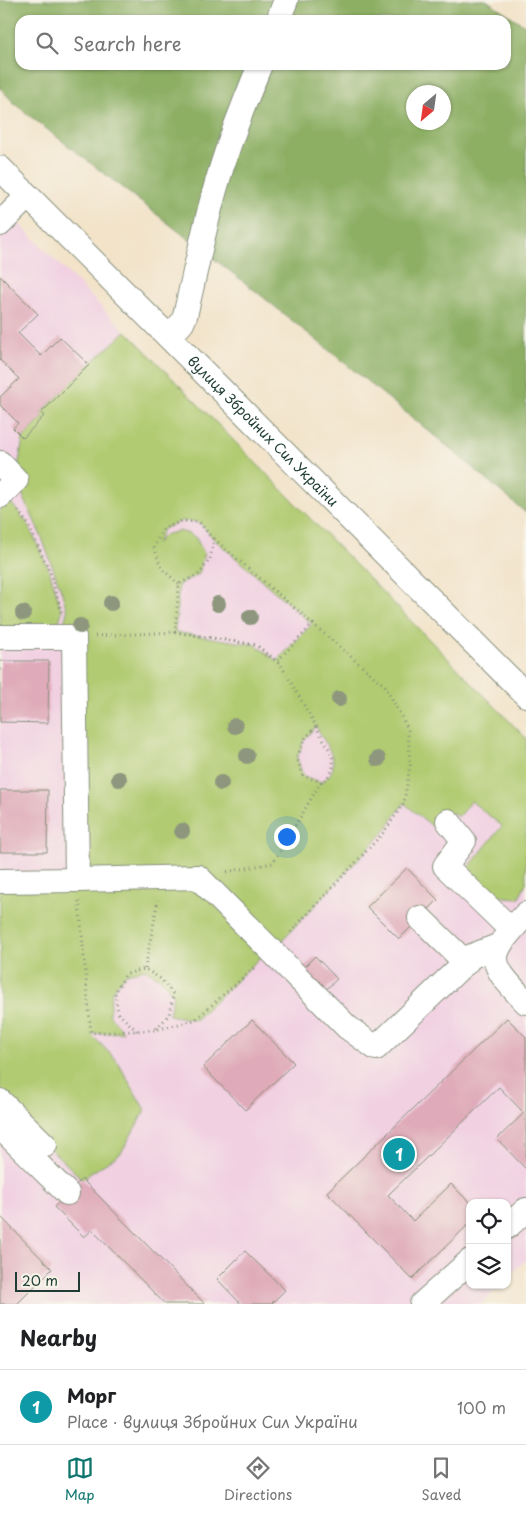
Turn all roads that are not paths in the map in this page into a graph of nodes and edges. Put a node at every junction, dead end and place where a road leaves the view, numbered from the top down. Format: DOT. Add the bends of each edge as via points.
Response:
graph roads {
  1 [pos="286,0"];
  2 [pos="280,15"];
  3 [pos="258,70"];
  4 [pos="0,168"];
  5 [pos="28,196"];
  6 [pos="0,224"];
  7 [pos="169,337"];
  8 [pos="0,463"];
  9 [pos="2,494"];
  10 [pos="0,637"];
  11 [pos="526,695"];
  12 [pos="448,822"];
  13 [pos="77,880"];
  14 [pos="0,881"];
  15 [pos="420,918"];
  16 [pos="512,930"];
  17 [pos="466,962"];
  18 [pos="526,1002"];
  19 [pos="0,1101"];
  20 [pos="0,1127"];
  21 [pos="45,1145"];
  22 [pos="67,1194"];
  23 [pos="526,1210"];
  24 [pos="511,1223"];
  25 [pos="466,1265"];
  26 [pos="422,1304"];
  1 -- 2 [label="street"];
  3 -- 7 [label="street" via="219,175 185,316"];
  4 -- 5 [label="street, вулиця Збройних Сил України"];
  5 -- 6 [label="street"];
  5 -- 7 [label="street, вулиця Збройних Сил України"];
  7 -- 11 [label="street, вулиця Збройних Сил України"];
  8 -- 9 [label="street" via="16,480"];
  10 -- 13 [label="street" via="64,637"];
  12 -- 16 [label="street" via="464,841 445,866"];
  13 -- 14 [label="street"];
  13 -- 17 [label="street" via="198,877 347,1028 376,1048"];
  15 -- 17 [label="street"];
  16 -- 17 [label="street"];
  16 -- 18 [label="street" via="496,964 500,974"];
  19 -- 21 [label="street"];
  20 -- 22 [label="street"];
  23 -- 24 [label="street"];
  25 -- 26 [label="street"];
}
